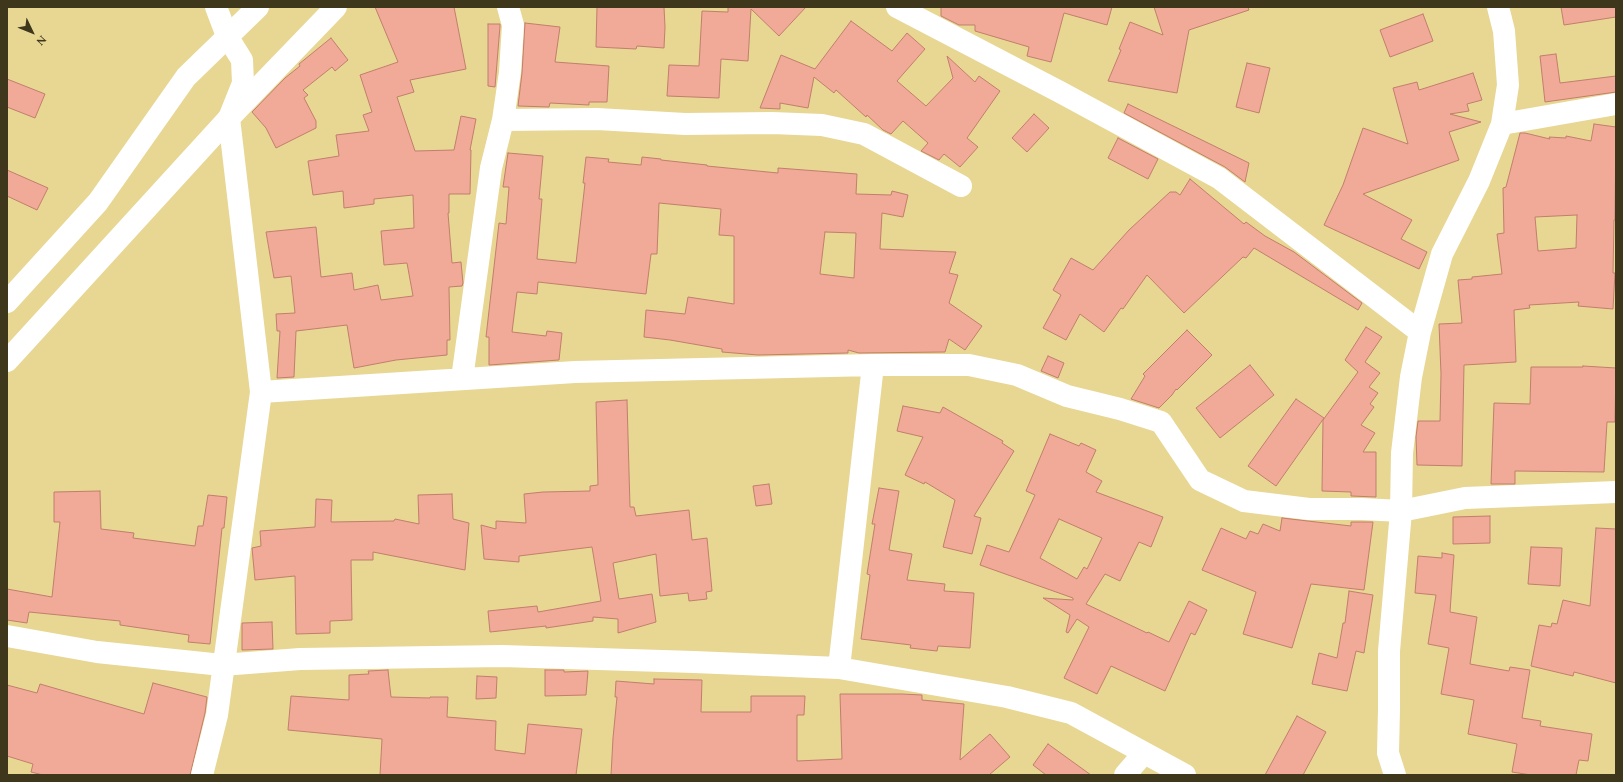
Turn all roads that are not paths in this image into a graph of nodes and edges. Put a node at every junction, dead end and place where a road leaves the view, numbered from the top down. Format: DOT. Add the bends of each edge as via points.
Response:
graph roads {
  1 [pos="216,7"];
  2 [pos="258,7"];
  3 [pos="336,7"];
  4 [pos="508,7"];
  5 [pos="896,7"];
  6 [pos="1498,7"];
  7 [pos="227,36"];
  8 [pos="1616,104"];
  9 [pos="229,118"];
  10 [pos="503,120"];
  11 [pos="1502,124"];
  12 [pos="961,186"];
  13 [pos="7,302"];
  14 [pos="1420,332"];
  15 [pos="7,361"];
  16 [pos="873,365"];
  17 [pos="462,379"];
  18 [pos="261,392"];
  19 [pos="1616,492"];
  20 [pos="1401,511"];
  21 [pos="7,636"];
  22 [pos="222,665"];
  23 [pos="839,668"];
  24 [pos="1144,753"];
  25 [pos="202,775"];
  26 [pos="1125,775"];
  27 [pos="1185,775"];
  28 [pos="1395,775"];
  1 -- 7 [label="street"];
  2 -- 7 [label="street"];
  3 -- 9 [label="street"];
  4 -- 10 [label="street" via="514,25"];
  5 -- 14 [label="street" via="1219,178"];
  6 -- 11 [label="street" via="1504,32 1508,85"];
  7 -- 9 [label="street" via="242,60 243,82"];
  7 -- 13 [label="street" via="186,77 98,202"];
  8 -- 11 [label="street"];
  9 -- 15 [label="street"];
  9 -- 18 [label="street"];
  10 -- 12 [label="street" via="596,119 685,124 822,125 864,134"];
  10 -- 17 [label="street" via="491,168"];
  11 -- 14 [label="street" via="1479,181 1442,254"];
  14 -- 20 [label="street" via="1411,377 1402,453"];
  16 -- 17 [label="street" via="575,372"];
  16 -- 20 [label="street" via="969,365 1017,375 1067,396 1161,422 1200,480 1244,501 1309,509"];
  16 -- 23 [label="street"];
  17 -- 18 [label="street"];
  18 -- 22 [label="street"];
  19 -- 20 [label="street" via="1465,498"];
  20 -- 28 [label="street" via="1389,651 1388,753"];
  21 -- 22 [label="street" via="97,652"];
  22 -- 23 [label="street" via="300,659 502,656"];
  22 -- 25 [label="street" via="216,715"];
  23 -- 24 [label="street" via="1006,696 1071,713"];
  24 -- 26 [label="street"];
  24 -- 27 [label="street"];
}
